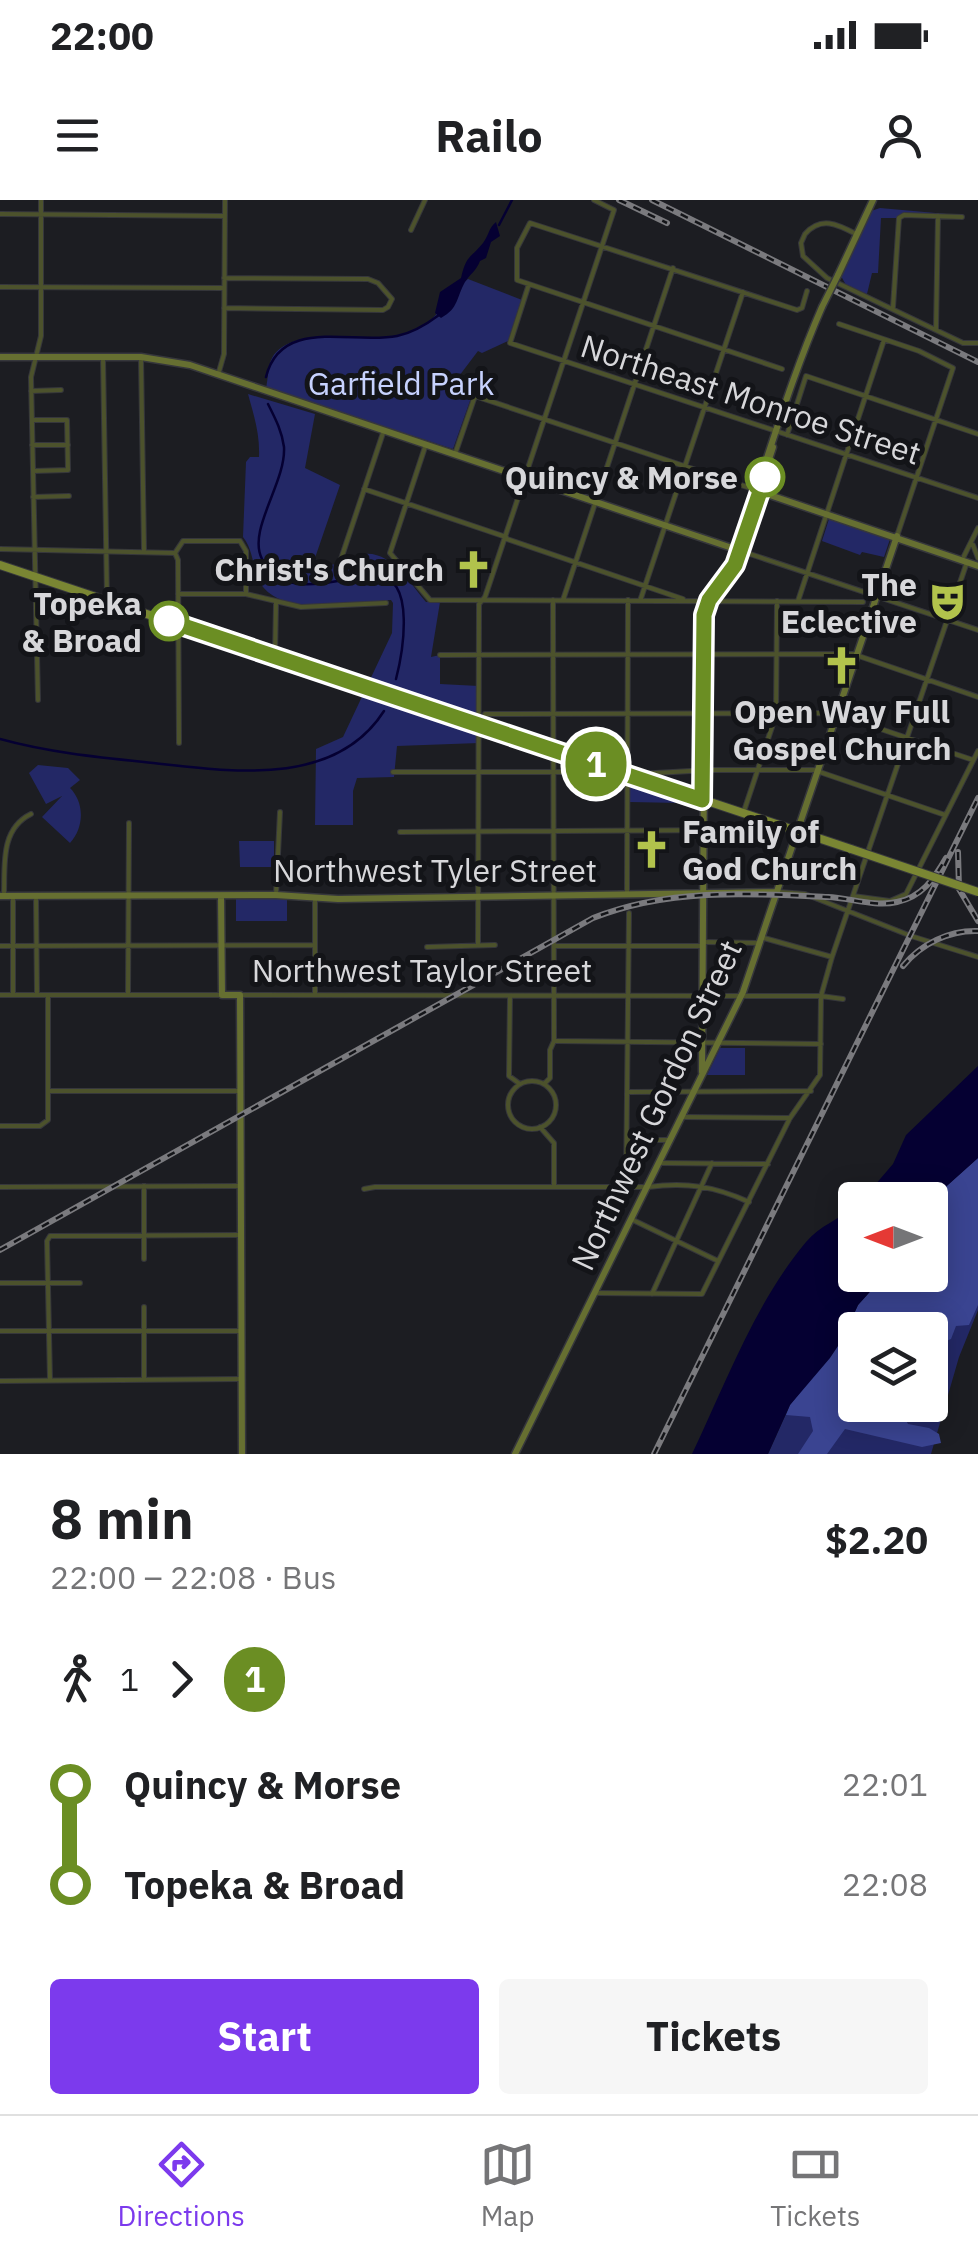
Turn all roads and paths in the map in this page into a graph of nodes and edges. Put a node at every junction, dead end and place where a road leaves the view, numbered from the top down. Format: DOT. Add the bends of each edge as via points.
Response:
graph roads {
  1 [pos="42,200"];
  2 [pos="224,200"];
  3 [pos="425,200"];
  4 [pos="594,200"];
  5 [pos="872,200"];
  6 [pos="0,214"];
  7 [pos="42,215"];
  8 [pos="224,216"];
  9 [pos="938,216"];
  10 [pos="962,217"];
  11 [pos="410,230"];
  12 [pos="856,234"];
  13 [pos="602,245"];
  14 [pos="673,268"];
  15 [pos="224,278"];
  16 [pos="529,284"];
  17 [pos="0,286"];
  18 [pos="41,287"];
  19 [pos="224,288"];
  20 [pos="743,292"];
  21 [pos="807,292"];
  22 [pos="583,303"];
  23 [pos="893,307"];
  24 [pos="224,308"];
  25 [pos="839,324"];
  26 [pos="654,326"];
  27 [pos="936,330"];
  28 [pos="884,339"];
  29 [pos="978,343"];
  30 [pos="724,350"];
  31 [pos="0,358"];
  32 [pos="35,358"];
  33 [pos="103,358"];
  34 [pos="141,358"];
  35 [pos="564,360"];
  36 [pos="782,370"];
  37 [pos="218,376"];
  38 [pos="634,384"];
  39 [pos="61,390"];
  40 [pos="31,391"];
  41 [pos="865,396"];
  42 [pos="704,407"];
  43 [pos="544,419"];
  44 [pos="32,420"];
  45 [pos="936,420"];
  46 [pos="384,430"];
  47 [pos="776,432"];
  48 [pos="978,434"];
  49 [pos="787,435"];
  50 [pos="615,442"];
  51 [pos="426,444"];
  52 [pos="68,445"];
  53 [pos="32,446"];
  54 [pos="455,454"];
  55 [pos="846,455"];
  56 [pos="684,465"];
  57 [pos="33,471"];
  58 [pos="525,478"];
  59 [pos="916,478"];
  60 [pos="364,489"];
  61 [pos="758,490"];
  62 [pos="69,496"];
  63 [pos="34,497"];
  64 [pos="978,498"];
  65 [pos="595,502"];
  66 [pos="793,502"];
  67 [pos="406,503"];
  68 [pos="827,512"];
  69 [pos="751,520"];
  70 [pos="665,525"];
  71 [pos="978,530"];
  72 [pos="897,536"];
  73 [pos="505,538"];
  74 [pos="972,544"];
  75 [pos="0,550"];
  76 [pos="35,550"];
  77 [pos="106,550"];
  78 [pos="144,550"];
  79 [pos="738,550"];
  80 [pos="174,553"];
  81 [pos="341,558"];
  82 [pos="966,559"];
  83 [pos="575,562"];
  84 [pos="978,562"];
  85 [pos="0,565"];
  86 [pos="807,573"];
  87 [pos="35,576"];
  88 [pos="645,585"];
  89 [pos="178,594"];
  90 [pos="246,594"];
  91 [pos="876,596"];
  92 [pos="107,600"];
  93 [pos="482,600"];
  94 [pos="553,600"];
  95 [pos="562,600"];
  96 [pos="628,600"];
  97 [pos="640,600"];
  98 [pos="709,600"];
  99 [pos="687,601"];
  100 [pos="777,601"];
  101 [pos="798,601"];
  102 [pos="862,602"];
  103 [pos="276,603"];
  104 [pos="386,603"];
  105 [pos="947,619"];
  106 [pos="178,624"];
  107 [pos="978,630"];
  108 [pos="704,654"];
  109 [pos="776,654"];
  110 [pos="479,655"];
  111 [pos="554,655"];
  112 [pos="628,655"];
  113 [pos="275,656"];
  114 [pos="440,656"];
  115 [pos="857,656"];
  116 [pos="927,679"];
  117 [pos="978,697"];
  118 [pos="38,700"];
  119 [pos="703,712"];
  120 [pos="776,712"];
  121 [pos="628,713"];
  122 [pos="837,713"];
  123 [pos="485,714"];
  124 [pos="554,714"];
  125 [pos="479,725"];
  126 [pos="908,737"];
  127 [pos="179,743"];
  128 [pos="554,750"];
  129 [pos="978,750"];
  130 [pos="973,760"];
  131 [pos="758,770"];
  132 [pos="703,771"];
  133 [pos="818,771"];
  134 [pos="393,772"];
  135 [pos="479,772"];
  136 [pos="553,772"];
  137 [pos="628,774"];
  138 [pos="888,795"];
  139 [pos="702,800"];
  140 [pos="280,812"];
  141 [pos="743,813"];
  142 [pos="31,814"];
  143 [pos="945,815"];
  144 [pos="129,823"];
  145 [pos="744,826"];
  146 [pos="479,830"];
  147 [pos="553,830"];
  148 [pos="628,830"];
  149 [pos="702,830"];
  150 [pos="400,832"];
  151 [pos="798,832"];
  152 [pos="777,892"];
  153 [pos="978,892"];
  154 [pos="702,893"];
  155 [pos="627,894"];
  156 [pos="554,895"];
  157 [pos="6,896"];
  158 [pos="36,896"];
  159 [pos="221,896"];
  160 [pos="276,896"];
  161 [pos="478,896"];
  162 [pos="852,896"];
  163 [pos="128,897"];
  164 [pos="314,897"];
  165 [pos="849,911"];
  166 [pos="629,913"];
  167 [pos="761,940"];
  168 [pos="315,944"];
  169 [pos="478,944"];
  170 [pos="701,944"];
  171 [pos="36,945"];
  172 [pos="128,945"];
  173 [pos="222,945"];
  174 [pos="495,945"];
  175 [pos="0,946"];
  176 [pos="13,946"];
  177 [pos="554,946"];
  178 [pos="628,946"];
  179 [pos="427,947"];
  180 [pos="832,956"];
  181 [pos="978,957"];
  182 [pos="0,995"];
  183 [pos="13,995"];
  184 [pos="37,995"];
  185 [pos="48,995"];
  186 [pos="128,995"];
  187 [pos="222,995"];
  188 [pos="240,995"];
  189 [pos="315,995"];
  190 [pos="554,995"];
  191 [pos="510,996"];
  192 [pos="628,996"];
  193 [pos="702,996"];
  194 [pos="742,996"];
  195 [pos="820,996"];
  196 [pos="843,999"];
  197 [pos="554,1042"];
  198 [pos="628,1044"];
  199 [pos="702,1044"];
  200 [pos="718,1044"];
  201 [pos="821,1044"];
  202 [pos="702,1076"];
  203 [pos="521,1084"];
  204 [pos="544,1084"];
  205 [pos="48,1090"];
  206 [pos="240,1090"];
  207 [pos="811,1091"];
  208 [pos="628,1092"];
  209 [pos="694,1092"];
  210 [pos="682,1117"];
  211 [pos="790,1118"];
  212 [pos="0,1126"];
  213 [pos="540,1128"];
  214 [pos="628,1140"];
  215 [pos="671,1140"];
  216 [pos="660,1162"];
  217 [pos="712,1163"];
  218 [pos="768,1164"];
  219 [pos="702,1185"];
  220 [pos="144,1186"];
  221 [pos="240,1186"];
  222 [pos="0,1187"];
  223 [pos="554,1187"];
  224 [pos="626,1187"];
  225 [pos="648,1187"];
  226 [pos="364,1189"];
  227 [pos="749,1202"];
  228 [pos="631,1220"];
  229 [pos="145,1235"];
  230 [pos="241,1235"];
  231 [pos="676,1240"];
  232 [pos="144,1258"];
  233 [pos="718,1262"];
  234 [pos="48,1282"];
  235 [pos="0,1283"];
  236 [pos="80,1283"];
  237 [pos="595,1293"];
  238 [pos="652,1294"];
  239 [pos="144,1307"];
  240 [pos="0,1330"];
  241 [pos="48,1331"];
  242 [pos="144,1331"];
  243 [pos="242,1331"];
  244 [pos="50,1380"];
  245 [pos="144,1380"];
  246 [pos="242,1380"];
  247 [pos="0,1381"];
  248 [pos="242,1454"];
  249 [pos="514,1454"];
  1 -- 7 [label="street"];
  2 -- 8 [label="street"];
  3 -- 11 [label="street"];
  4 -- 13 [label="street" via="614,210"];
  5 -- 12 [label="main road"];
  6 -- 7 [label="street"];
  7 -- 8 [label="street"];
  7 -- 18 [label="street"];
  8 -- 15 [label="street"];
  9 -- 10 [label="street"];
  9 -- 23 [label="street" via="897,221"];
  9 -- 27 [label="street"];
  12 -- 23 [label="street" via="819,223 804,234 802,252 827,278"];
  12 -- 47 [label="main road, bridge"];
  13 -- 14 [label="street"];
  13 -- 16 [label="street" via="530,223 517,248 516,279"];
  13 -- 22 [label="street"];
  14 -- 20 [label="street"];
  14 -- 26 [label="street"];
  15 -- 19 [label="street"];
  15 -- 24 [label="street" via="372,280 392,302 387,308"];
  16 -- 22 [label="street"];
  16 -- 35 [label="street, Northeast Monroe Street" via="510,343"];
  17 -- 18 [label="street"];
  18 -- 19 [label="street"];
  18 -- 32 [label="street"];
  19 -- 24 [label="street"];
  20 -- 21 [label="street" via="799,310"];
  20 -- 30 [label="street"];
  22 -- 26 [label="street"];
  22 -- 35 [label="street"];
  23 -- 27 [label="street"];
  24 -- 37 [label="street"];
  25 -- 28 [label="street"];
  26 -- 30 [label="street"];
  26 -- 38 [label="street"];
  27 -- 29 [label="street"];
  28 -- 41 [label="street"];
  28 -- 45 [label="street" via="953,368"];
  30 -- 36 [label="street"];
  30 -- 42 [label="street"];
  31 -- 32 [label="main road"];
  32 -- 33 [label="main road"];
  32 -- 40 [label="street"];
  33 -- 34 [label="main road"];
  33 -- 77 [label="street"];
  34 -- 37 [label="main road"];
  34 -- 78 [label="street"];
  35 -- 38 [label="street, Northeast Monroe Street"];
  35 -- 43 [label="street"];
  37 -- 46 [label="main road"];
  38 -- 42 [label="street, Northeast Monroe Street"];
  38 -- 50 [label="street"];
  39 -- 40 [label="street"];
  40 -- 44 [label="street"];
  41 -- 45 [label="street"];
  41 -- 49 [label="street" via="806,376"];
  41 -- 55 [label="street"];
  42 -- 47 [label="street, Northeast Monroe Street"];
  42 -- 56 [label="street"];
  43 -- 50 [label="street"];
  43 -- 54 [label="street" via="475,396"];
  43 -- 58 [label="street"];
  44 -- 52 [label="street" via="66,420"];
  44 -- 53 [label="street"];
  45 -- 48 [label="street"];
  45 -- 59 [label="street"];
  46 -- 51 [label="main road"];
  46 -- 60 [label="street"];
  47 -- 49 [label="street, Northeast Monroe Street"];
  47 -- 61 [label="main road"];
  49 -- 55 [label="street, Northeast Monroe Street"];
  50 -- 56 [label="street"];
  50 -- 65 [label="street"];
  51 -- 54 [label="main road"];
  51 -- 67 [label="street"];
  52 -- 53 [label="street"];
  52 -- 57 [label="street" via="68,470"];
  53 -- 57 [label="street"];
  54 -- 58 [label="main road"];
  55 -- 59 [label="street, Northeast Monroe Street"];
  55 -- 68 [label="street"];
  56 -- 61 [label="street"];
  56 -- 70 [label="street"];
  57 -- 63 [label="street"];
  58 -- 65 [label="main road"];
  58 -- 73 [label="street"];
  59 -- 64 [label="street, Northeast Monroe Street"];
  59 -- 72 [label="street"];
  60 -- 67 [label="street"];
  60 -- 81 [label="street"];
  61 -- 66 [label="main road"];
  61 -- 69 [label="main road"];
  61 -- 79 [label="main road"];
  62 -- 63 [label="street"];
  63 -- 76 [label="street"];
  65 -- 70 [label="main road"];
  65 -- 83 [label="street"];
  66 -- 68 [label="main road"];
  66 -- 69 [label="main road" via="762,499"];
  67 -- 73 [label="street"];
  67 -- 93 [label="street" via="391,556 430,600"];
  68 -- 72 [label="main road"];
  68 -- 86 [label="street"];
  69 -- 79 [label="main road"];
  70 -- 79 [label="main road"];
  70 -- 88 [label="street"];
  71 -- 74 [label="street"];
  72 -- 82 [label="main road"];
  72 -- 91 [label="main road, Northwest Gordon Street"];
  73 -- 83 [label="street"];
  73 -- 93 [label="street"];
  74 -- 82 [label="street"];
  74 -- 84 [label="street"];
  75 -- 76 [label="street"];
  76 -- 77 [label="street"];
  76 -- 87 [label="street"];
  77 -- 78 [label="street"];
  77 -- 92 [label="street"];
  78 -- 80 [label="street"];
  79 -- 86 [label="street"];
  79 -- 98 [label="main road"];
  80 -- 89 [label="street"];
  80 -- 90 [label="street" via="184,541 240,541"];
  82 -- 84 [label="main road"];
  82 -- 105 [label="street"];
  83 -- 88 [label="street"];
  83 -- 95 [label="street"];
  85 -- 87 [label="main road"];
  86 -- 91 [label="street"];
  86 -- 101 [label="street"];
  87 -- 92 [label="main road"];
  87 -- 118 [label="street"];
  88 -- 97 [label="street"];
  88 -- 99 [label="street"];
  89 -- 90 [label="street"];
  89 -- 106 [label="street"];
  90 -- 103 [label="street"];
  91 -- 105 [label="street"];
  91 -- 115 [label="main road, Northwest Gordon Street"];
  92 -- 106 [label="main road"];
  93 -- 94 [label="street"];
  93 -- 110 [label="street"];
  94 -- 95 [label="street"];
  94 -- 111 [label="street"];
  95 -- 96 [label="street"];
  96 -- 97 [label="street"];
  96 -- 112 [label="street"];
  97 -- 99 [label="street"];
  98 -- 99 [label="street"];
  98 -- 100 [label="street"];
  98 -- 108 [label="main road"];
  100 -- 101 [label="street"];
  100 -- 109 [label="street"];
  101 -- 102 [label="street"];
  103 -- 104 [label="street"];
  103 -- 113 [label="street"];
  105 -- 107 [label="street"];
  105 -- 116 [label="street"];
  106 -- 113 [label="main road"];
  106 -- 127 [label="street"];
  108 -- 109 [label="street"];
  108 -- 112 [label="street"];
  108 -- 119 [label="main road"];
  109 -- 115 [label="street"];
  109 -- 120 [label="street"];
  110 -- 111 [label="street"];
  110 -- 114 [label="street"];
  110 -- 125 [label="street"];
  111 -- 112 [label="street"];
  111 -- 124 [label="street"];
  112 -- 121 [label="street"];
  113 -- 125 [label="main road"];
  115 -- 116 [label="street"];
  115 -- 122 [label="main road, Northwest Gordon Street"];
  116 -- 117 [label="street"];
  116 -- 126 [label="street"];
  119 -- 120 [label="street"];
  119 -- 121 [label="street"];
  119 -- 132 [label="main road"];
  120 -- 122 [label="street"];
  120 -- 131 [label="street"];
  121 -- 124 [label="street"];
  121 -- 137 [label="street"];
  122 -- 126 [label="street"];
  122 -- 133 [label="main road, Northwest Gordon Street"];
  123 -- 124 [label="street"];
  124 -- 128 [label="street"];
  125 -- 128 [label="main road"];
  125 -- 135 [label="street"];
  126 -- 130 [label="street"];
  126 -- 138 [label="street"];
  128 -- 136 [label="street"];
  128 -- 137 [label="main road"];
  129 -- 130 [label="street"];
  130 -- 143 [label="street"];
  131 -- 132 [label="street"];
  131 -- 133 [label="street"];
  131 -- 141 [label="street"];
  132 -- 137 [label="street"];
  132 -- 139 [label="main road"];
  133 -- 138 [label="street"];
  133 -- 151 [label="main road, Northwest Gordon Street"];
  134 -- 135 [label="street"];
  135 -- 136 [label="street"];
  135 -- 146 [label="street"];
  136 -- 137 [label="street"];
  136 -- 147 [label="street"];
  137 -- 139 [label="main road"];
  137 -- 148 [label="street"];
  138 -- 143 [label="street"];
  138 -- 162 [label="street"];
  139 -- 141 [label="main road"];
  139 -- 149 [label="main road"];
  140 -- 160 [label="street"];
  141 -- 151 [label="main road"];
  142 -- 157 [label="street" via="8,829"];
  143 -- 162 [label="street" via="903,897"];
  144 -- 163 [label="street"];
  145 -- 149 [label="street"];
  146 -- 147 [label="street"];
  146 -- 150 [label="street"];
  146 -- 161 [label="street"];
  147 -- 148 [label="street"];
  147 -- 156 [label="street"];
  148 -- 149 [label="street"];
  148 -- 155 [label="street"];
  149 -- 154 [label="main road"];
  151 -- 152 [label="main road, Northwest Gordon Street"];
  151 -- 153 [label="main road, bridge"];
  152 -- 154 [label="main road, Northwest Tyler Street"];
  152 -- 165 [label="street, Northwest Tyler Street" via="805,894"];
  152 -- 167 [label="main road, Northwest Gordon Street"];
  154 -- 155 [label="main road, Northwest Tyler Street"];
  154 -- 170 [label="main road"];
  155 -- 156 [label="main road, Northwest Tyler Street"];
  156 -- 161 [label="main road, Northwest Tyler Street"];
  156 -- 177 [label="street"];
  157 -- 158 [label="main road, Northwest Tyler Street"];
  157 -- 176 [label="street"];
  158 -- 163 [label="main road, Northwest Tyler Street"];
  158 -- 171 [label="street"];
  159 -- 160 [label="main road, Northwest Tyler Street"];
  159 -- 163 [label="main road, Northwest Tyler Street"];
  159 -- 173 [label="main road"];
  160 -- 164 [label="main road, Northwest Tyler Street"];
  161 -- 164 [label="main road, Northwest Tyler Street"];
  161 -- 169 [label="street"];
  162 -- 165 [label="street"];
  163 -- 172 [label="street"];
  164 -- 168 [label="street"];
  165 -- 180 [label="street"];
  165 -- 181 [label="street, Northwest Tyler Street"];
  166 -- 178 [label="street"];
  167 -- 170 [label="street"];
  167 -- 180 [label="street"];
  167 -- 194 [label="main road, Northwest Gordon Street"];
  168 -- 173 [label="street"];
  168 -- 189 [label="street"];
  169 -- 174 [label="street"];
  169 -- 179 [label="street"];
  170 -- 178 [label="street"];
  170 -- 193 [label="main road"];
  171 -- 172 [label="street"];
  171 -- 176 [label="street"];
  171 -- 184 [label="street"];
  172 -- 173 [label="street"];
  172 -- 186 [label="street"];
  173 -- 187 [label="main road"];
  175 -- 176 [label="street"];
  176 -- 183 [label="street"];
  177 -- 178 [label="street"];
  177 -- 190 [label="street"];
  178 -- 192 [label="street"];
  180 -- 195 [label="street"];
  182 -- 183 [label="street, Northwest Taylor Street"];
  183 -- 184 [label="street, Northwest Taylor Street"];
  184 -- 185 [label="street, Northwest Taylor Street"];
  185 -- 186 [label="street, Northwest Taylor Street"];
  185 -- 205 [label="street"];
  186 -- 187 [label="street, Northwest Taylor Street"];
  187 -- 188 [label="main road, Northwest Taylor Street"];
  188 -- 189 [label="street, Northwest Taylor Street"];
  188 -- 206 [label="main road"];
  189 -- 191 [label="street, Northwest Taylor Street"];
  190 -- 191 [label="street, Northwest Taylor Street"];
  190 -- 192 [label="street, Northwest Taylor Street"];
  190 -- 197 [label="street"];
  191 -- 203 [label="street" via="508,1076"];
  192 -- 193 [label="street, Northwest Taylor Street"];
  192 -- 198 [label="street"];
  193 -- 194 [label="street, Northwest Taylor Street"];
  193 -- 199 [label="main road"];
  194 -- 195 [label="street, Northwest Taylor Street"];
  194 -- 200 [label="main road, Northwest Gordon Street"];
  195 -- 196 [label="street, Northwest Taylor Street"];
  195 -- 201 [label="street"];
  197 -- 198 [label="street"];
  197 -- 204 [label="street"];
  198 -- 199 [label="street"];
  198 -- 208 [label="street"];
  199 -- 200 [label="street"];
  199 -- 202 [label="main road"];
  200 -- 201 [label="street"];
  200 -- 202 [label="main road, Northwest Gordon Street"];
  201 -- 207 [label="street" via="820,1075"];
  202 -- 209 [label="main road, Northwest Gordon Street"];
  203 -- 204 [label="street"];
  203 -- 213 [label="street" via="510,1097 510,1113 520,1125"];
  204 -- 213 [label="street" via="556,1107"];
  205 -- 206 [label="street"];
  205 -- 212 [label="street" via="41,1126"];
  206 -- 221 [label="main road"];
  207 -- 209 [label="street"];
  207 -- 211 [label="street"];
  208 -- 209 [label="street"];
  208 -- 214 [label="street"];
  209 -- 210 [label="main road, Northwest Gordon Street"];
  210 -- 211 [label="street"];
  210 -- 215 [label="main road, Northwest Gordon Street"];
  211 -- 218 [label="street"];
  213 -- 223 [label="street" via="554,1143"];
  214 -- 215 [label="street"];
  214 -- 224 [label="street"];
  215 -- 216 [label="main road, Northwest Gordon Street"];
  216 -- 217 [label="street"];
  216 -- 225 [label="main road, Northwest Gordon Street"];
  217 -- 218 [label="street"];
  217 -- 219 [label="street"];
  218 -- 227 [label="street"];
  219 -- 225 [label="street"];
  219 -- 227 [label="street"];
  219 -- 231 [label="street"];
  220 -- 221 [label="street"];
  220 -- 222 [label="street"];
  220 -- 229 [label="street"];
  221 -- 230 [label="main road"];
  223 -- 224 [label="street"];
  223 -- 226 [label="street"];
  224 -- 225 [label="street"];
  225 -- 228 [label="main road, Northwest Gordon Street"];
  227 -- 233 [label="street"];
  228 -- 231 [label="street"];
  228 -- 237 [label="main road, Northwest Gordon Street"];
  229 -- 230 [label="street"];
  229 -- 232 [label="street"];
  229 -- 234 [label="street" via="50,1236"];
  230 -- 243 [label="main road"];
  231 -- 233 [label="street"];
  231 -- 238 [label="street"];
  233 -- 238 [label="street" via="703,1292"];
  234 -- 235 [label="street"];
  234 -- 236 [label="street"];
  234 -- 241 [label="street"];
  237 -- 238 [label="street"];
  237 -- 249 [label="main road, Northwest Gordon Street"];
  239 -- 242 [label="street"];
  240 -- 241 [label="street"];
  241 -- 242 [label="street"];
  241 -- 244 [label="street"];
  242 -- 243 [label="street"];
  242 -- 245 [label="street"];
  243 -- 246 [label="main road"];
  244 -- 245 [label="street"];
  244 -- 247 [label="street"];
  245 -- 246 [label="street"];
  246 -- 248 [label="main road"];
}
